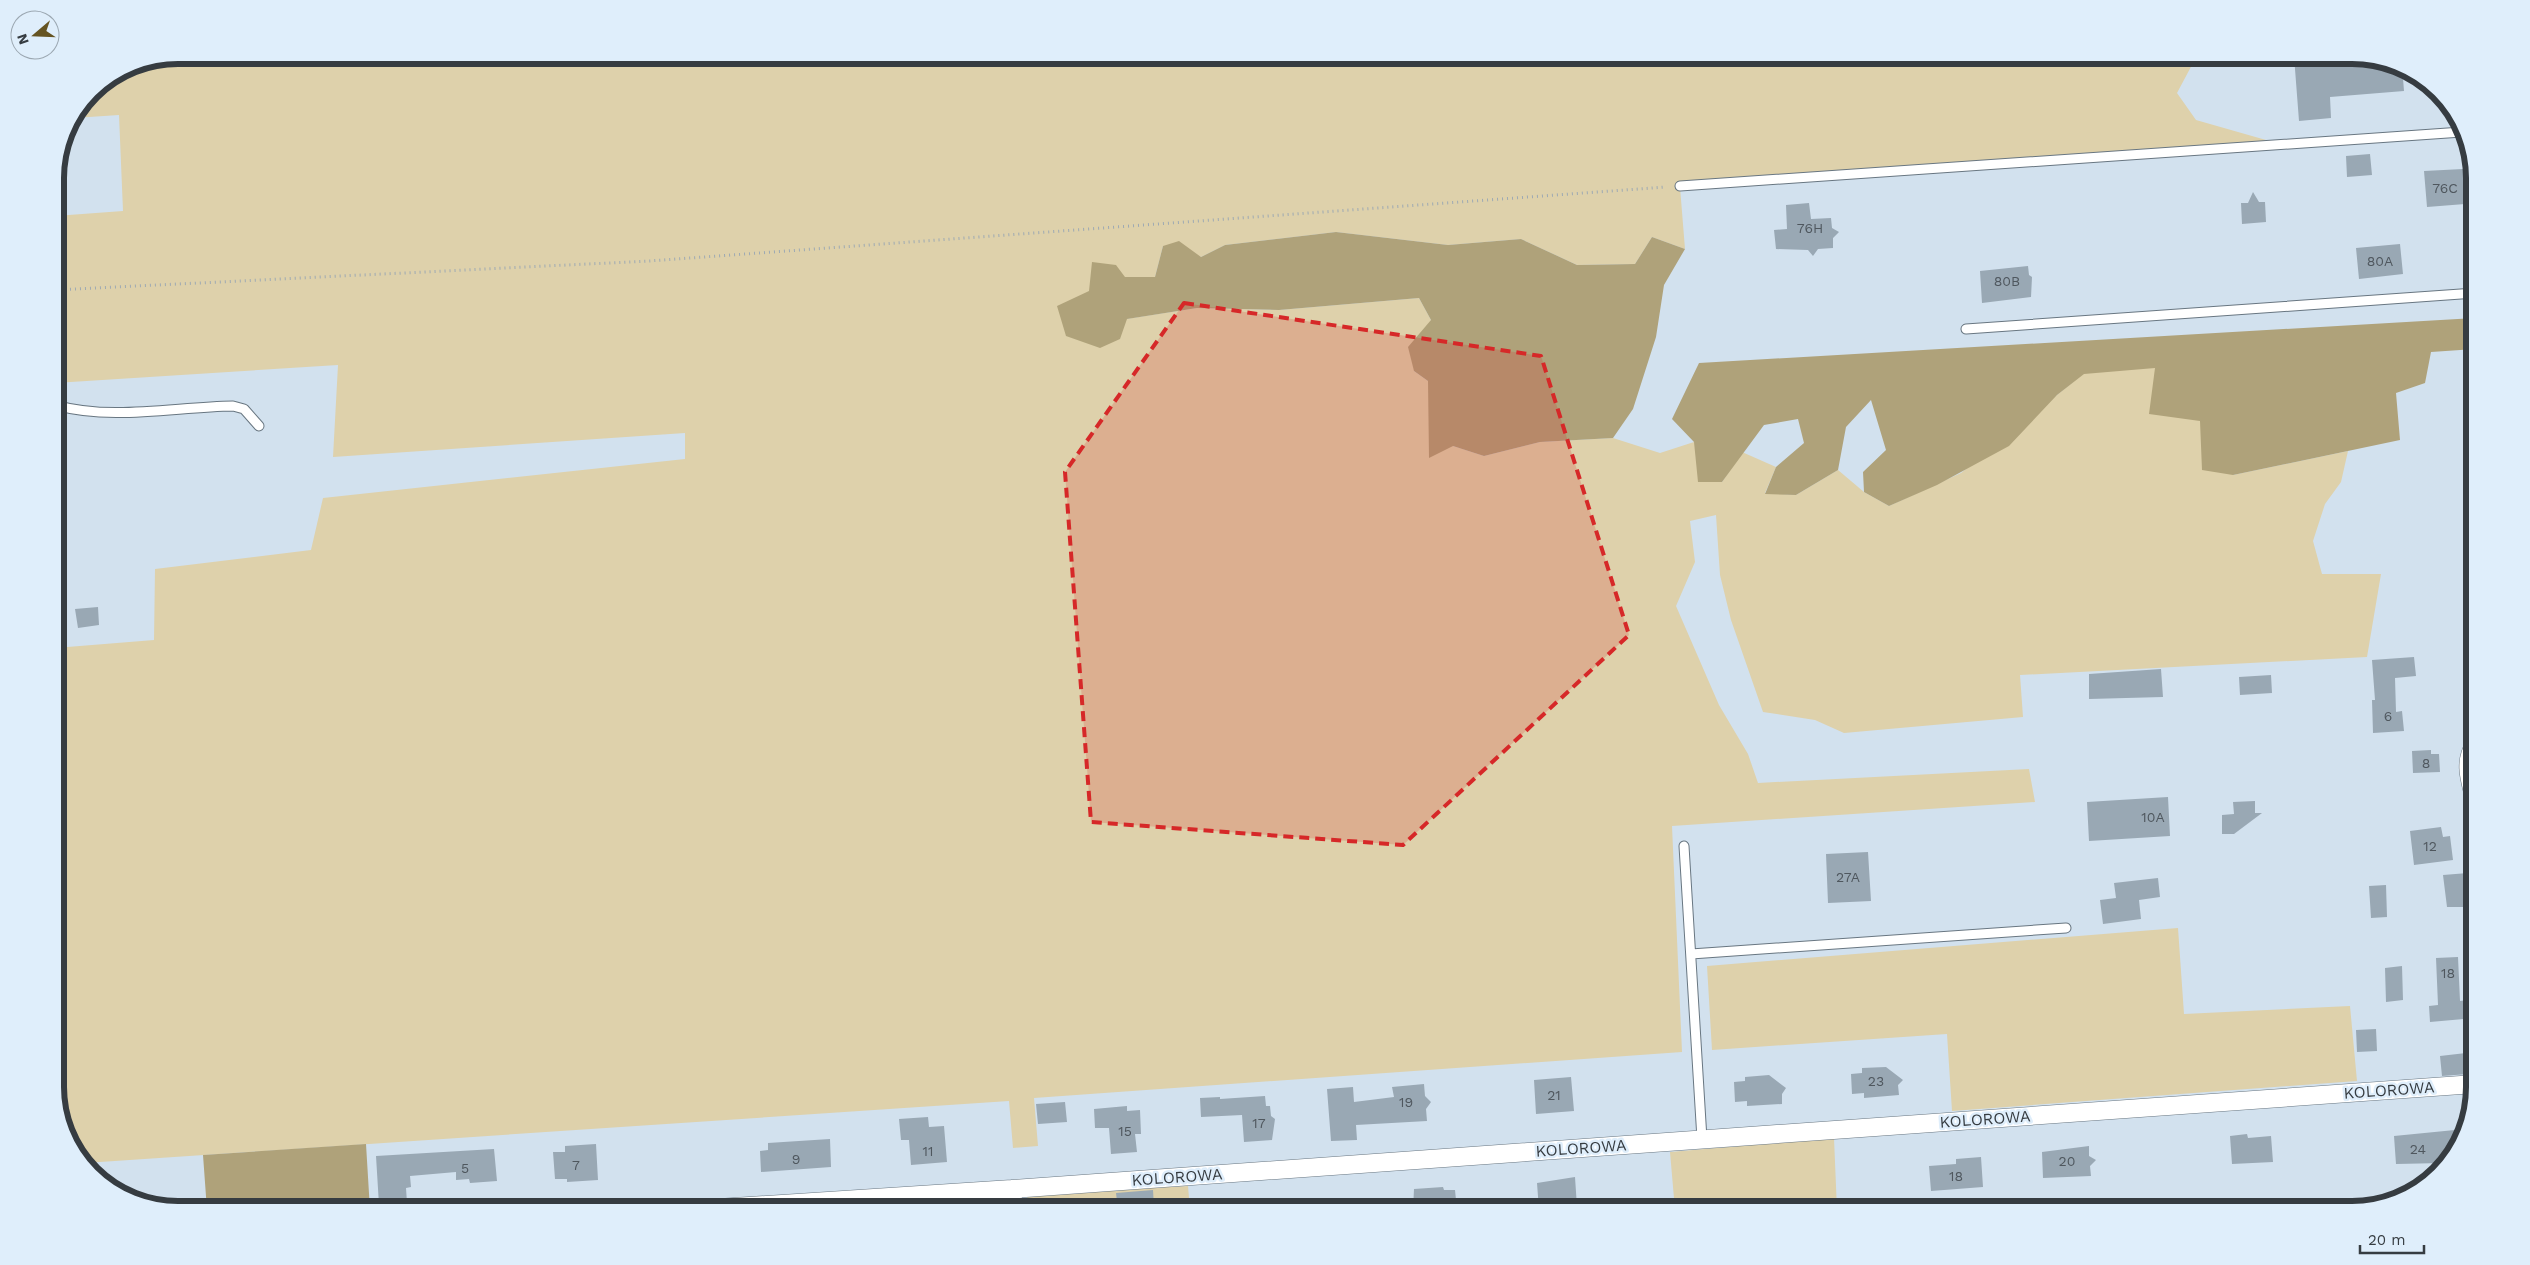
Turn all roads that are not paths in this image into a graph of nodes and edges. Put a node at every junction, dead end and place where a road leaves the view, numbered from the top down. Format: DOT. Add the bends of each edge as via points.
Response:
graph roads {
  1 [pos="2457,132"];
  2 [pos="1680,186"];
  3 [pos="2466,294"];
  4 [pos="1966,329"];
  5 [pos="64,408"];
  6 [pos="259,426"];
  7 [pos="1684,846"];
  8 [pos="2066,928"];
  9 [pos="1691,954"];
  10 [pos="2466,1085"];
  11 [pos="1702,1139"];
  12 [pos="1012,1189"];
  13 [pos="826,1201"];
  14 [pos="1013,1201"];
  1 -- 2 [label="lane"];
  3 -- 4 [label="lane"];
  5 -- 6 [label="lane" via="104,413 233,406 244,409"];
  7 -- 9 [label="lane"];
  8 -- 9 [label="lane"];
  9 -- 11 [label="lane"];
  10 -- 11 [label="street, KOLOROWA"];
  11 -- 12 [label="street, KOLOROWA"];
  12 -- 13 [label="street, KOLOROWA"];
  12 -- 14 [label="street"];
}
